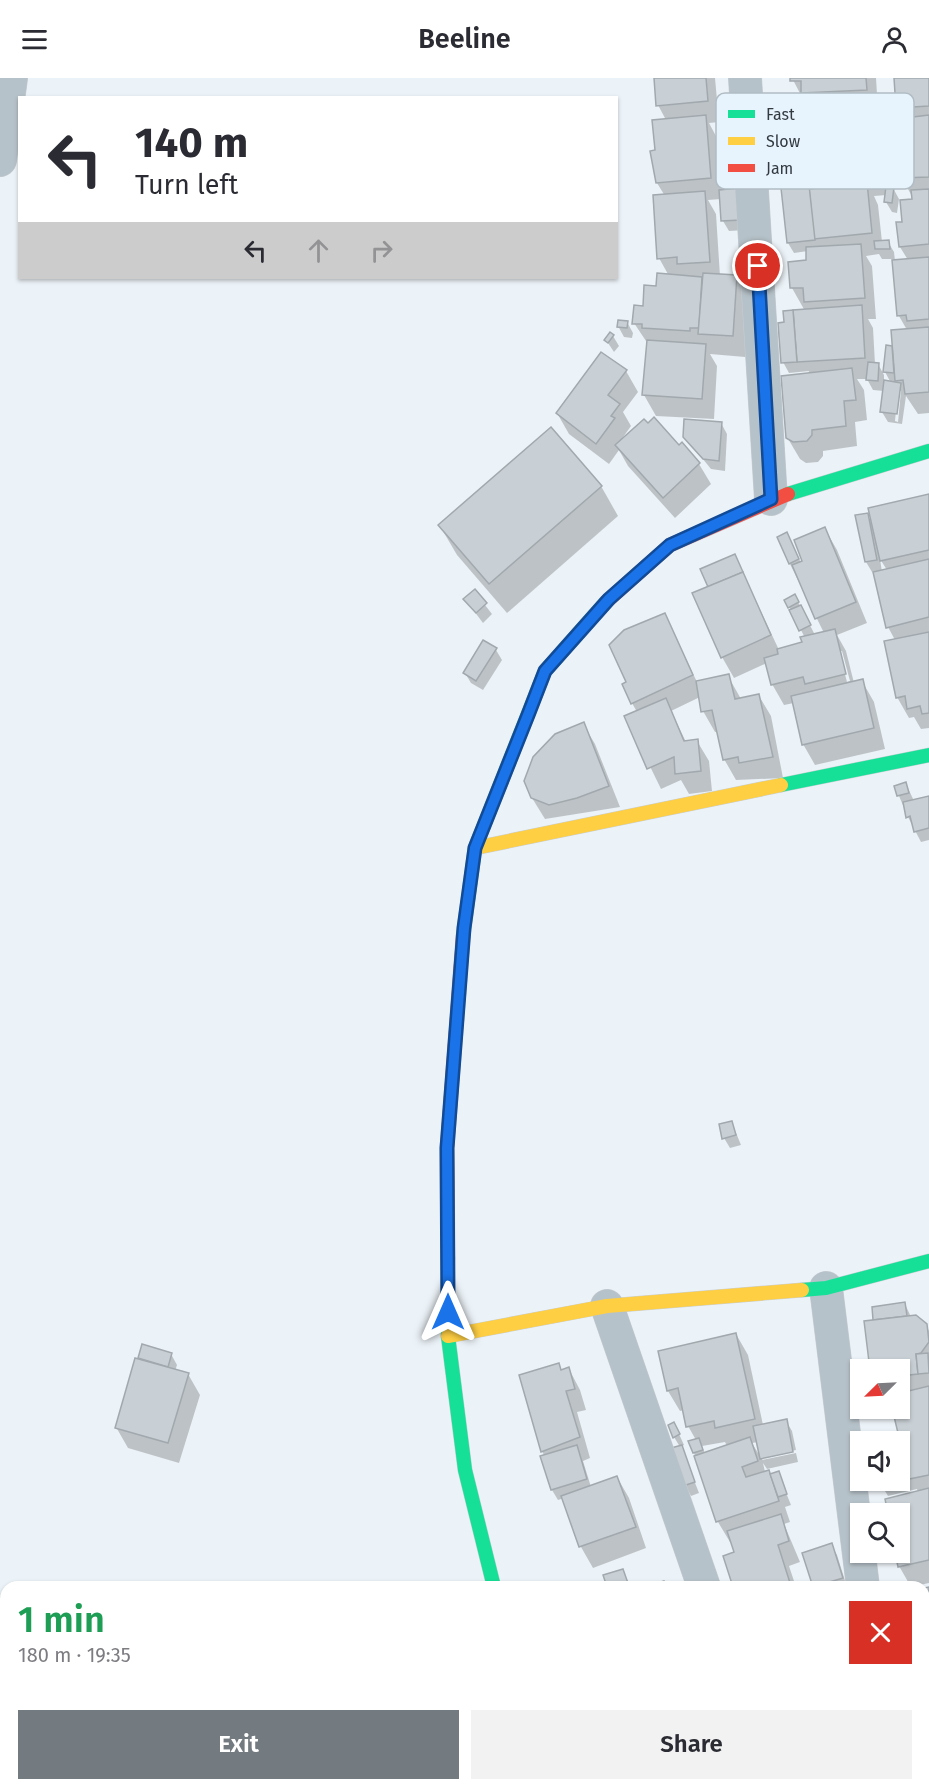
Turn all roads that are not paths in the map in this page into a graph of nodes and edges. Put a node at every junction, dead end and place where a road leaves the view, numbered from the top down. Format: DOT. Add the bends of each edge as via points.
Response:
graph roads {
  1 [pos="11,78"];
  2 [pos="745,78"];
  3 [pos="746,93"];
  4 [pos="0,160"];
  5 [pos="752,189"];
  6 [pos="929,451"];
  7 [pos="771,499"];
  8 [pos="929,755"];
  9 [pos="475,848"];
  10 [pos="929,1261"];
  11 [pos="826,1288"];
  12 [pos="607,1305"];
  13 [pos="448,1336"];
  14 [pos="493,1581"];
  15 [pos="702,1581"];
  16 [pos="862,1581"];
  1 -- 4 [label="street"];
  2 -- 3 [label="street"];
  5 -- 7 [label="street"];
  6 -- 7 [label="street"];
  7 -- 9 [label="street" via="670,545 609,599 545,671"];
  8 -- 9 [label="street"];
  9 -- 13 [label="street" via="464,928 447,1148"];
  10 -- 11 [label="street"];
  11 -- 12 [label="street"];
  11 -- 16 [label="street"];
  12 -- 13 [label="street"];
  12 -- 15 [label="street"];
  13 -- 14 [label="street" via="465,1470"];
}
